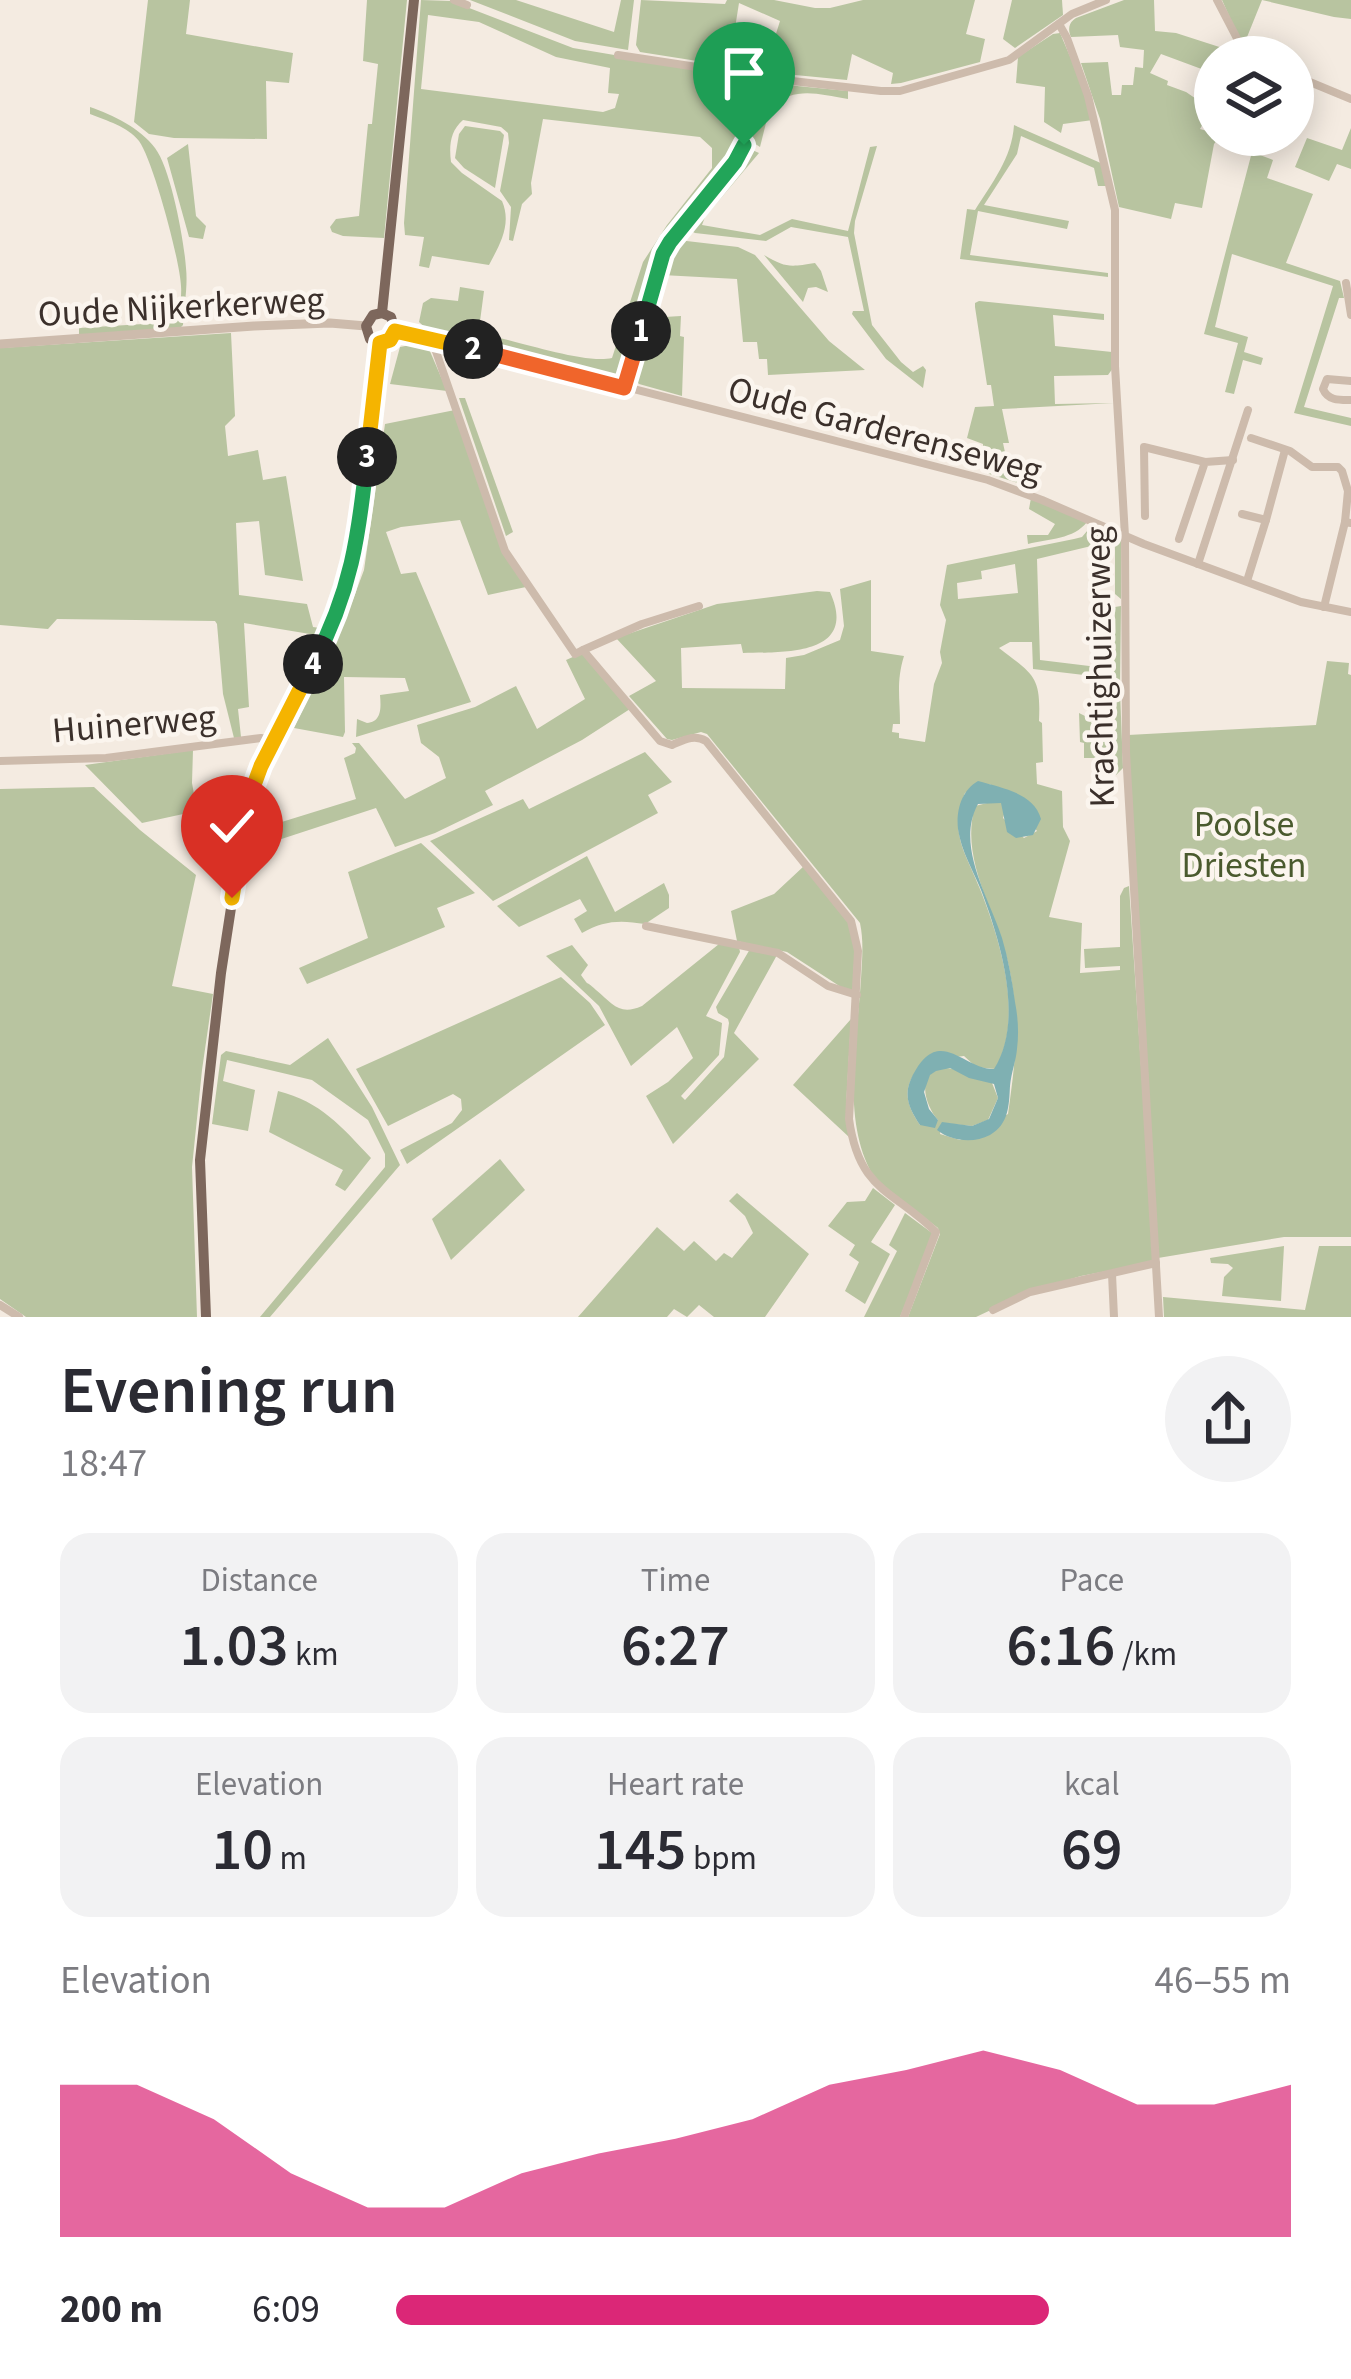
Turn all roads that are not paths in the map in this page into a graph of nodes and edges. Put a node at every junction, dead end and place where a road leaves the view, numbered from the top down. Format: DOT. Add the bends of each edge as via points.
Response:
graph roads {
  1 [pos="414,0"];
  2 [pos="454,0"];
  3 [pos="1106,0"];
  4 [pos="1217,0"];
  5 [pos="467,5"];
  6 [pos="1059,25"];
  7 [pos="1236,36"];
  8 [pos="618,55"];
  9 [pos="1314,84"];
  10 [pos="771,85"];
  11 [pos="1351,100"];
  12 [pos="1346,283"];
  13 [pos="382,313"];
  14 [pos="1351,315"];
  15 [pos="366,326"];
  16 [pos="395,331"];
  17 [pos="431,337"];
  18 [pos="380,343"];
  19 [pos="0,344"];
  20 [pos="1351,381"];
  21 [pos="624,388"];
  22 [pos="1351,400"];
  23 [pos="1248,410"];
  24 [pos="1251,438"];
  25 [pos="1285,450"];
  26 [pos="1233,460"];
  27 [pos="1204,462"];
  28 [pos="1242,514"];
  29 [pos="1145,517"];
  30 [pos="1265,520"];
  31 [pos="1348,522"];
  32 [pos="1125,536"];
  33 [pos="1179,539"];
  34 [pos="1198,564"];
  35 [pos="1247,581"];
  36 [pos="699,606"];
  37 [pos="1324,608"];
  38 [pos="1351,612"];
  39 [pos="583,650"];
  40 [pos="277,738"];
  41 [pos="0,761"];
  42 [pos="646,926"];
  43 [pos="857,995"];
  44 [pos="1156,1263"];
  45 [pos="1112,1274"];
  46 [pos="0,1306"];
  47 [pos="994,1310"];
  48 [pos="19,1317"];
  49 [pos="206,1317"];
  50 [pos="904,1317"];
  51 [pos="1114,1317"];
  52 [pos="1159,1317"];
  1 -- 13 [label="main road"];
  2 -- 5 [label="street"];
  3 -- 6 [label="street"];
  4 -- 7 [label="street"];
  6 -- 10 [label="street" via="1009,60 900,91"];
  6 -- 32 [label="street, Krachtighuizerweg" via="1088,96 1115,210"];
  8 -- 10 [label="street"];
  9 -- 11 [label="street"];
  10 -- 21 [label="street" via="735,162 663,254"];
  12 -- 14 [label="street"];
  13 -- 15 [label="main road"];
  13 -- 16 [label="main road"];
  15 -- 18 [label="main road"];
  15 -- 19 [label="street, Oude Nijkerkerweg"];
  16 -- 17 [label="street, Oude Garderenseweg"];
  16 -- 18 [label="main road"];
  17 -- 21 [label="street, Oude Garderenseweg"];
  17 -- 39 [label="street" via="506,551 575,654"];
  18 -- 40 [label="main road" via="355,557 334,622"];
  20 -- 22 [label="street" via="1328,379 1323,389"];
  21 -- 32 [label="street, Oude Garderenseweg" via="988,480"];
  23 -- 26 [label="street"];
  24 -- 25 [label="street"];
  25 -- 30 [label="street"];
  25 -- 31 [label="street" via="1312,467 1342,471"];
  26 -- 27 [label="street"];
  26 -- 34 [label="street"];
  27 -- 29 [label="street" via="1144,447"];
  27 -- 33 [label="street"];
  28 -- 30 [label="street"];
  30 -- 35 [label="street"];
  31 -- 37 [label="street"];
  32 -- 34 [label="street, Oude Garderenseweg"];
  32 -- 44 [label="street, Krachtighuizerweg" via="1126,752"];
  34 -- 35 [label="street, Oude Garderenseweg"];
  35 -- 37 [label="street, Oude Garderenseweg"];
  36 -- 39 [label="street"];
  37 -- 38 [label="street, Oude Garderenseweg"];
  39 -- 43 [label="street" via="660,741 706,741 851,921"];
  40 -- 41 [label="street, Huinerweg"];
  40 -- 49 [label="main road" via="247,804 214,1037 200,1160"];
  42 -- 43 [label="street" via="778,953"];
  43 -- 50 [label="street" via="854,1145 877,1186 936,1232"];
  44 -- 45 [label="street"];
  44 -- 52 [label="street, Krachtighuizerweg"];
  45 -- 47 [label="street" via="1030,1292"];
  45 -- 51 [label="street"];
  46 -- 48 [label="street"];
}
